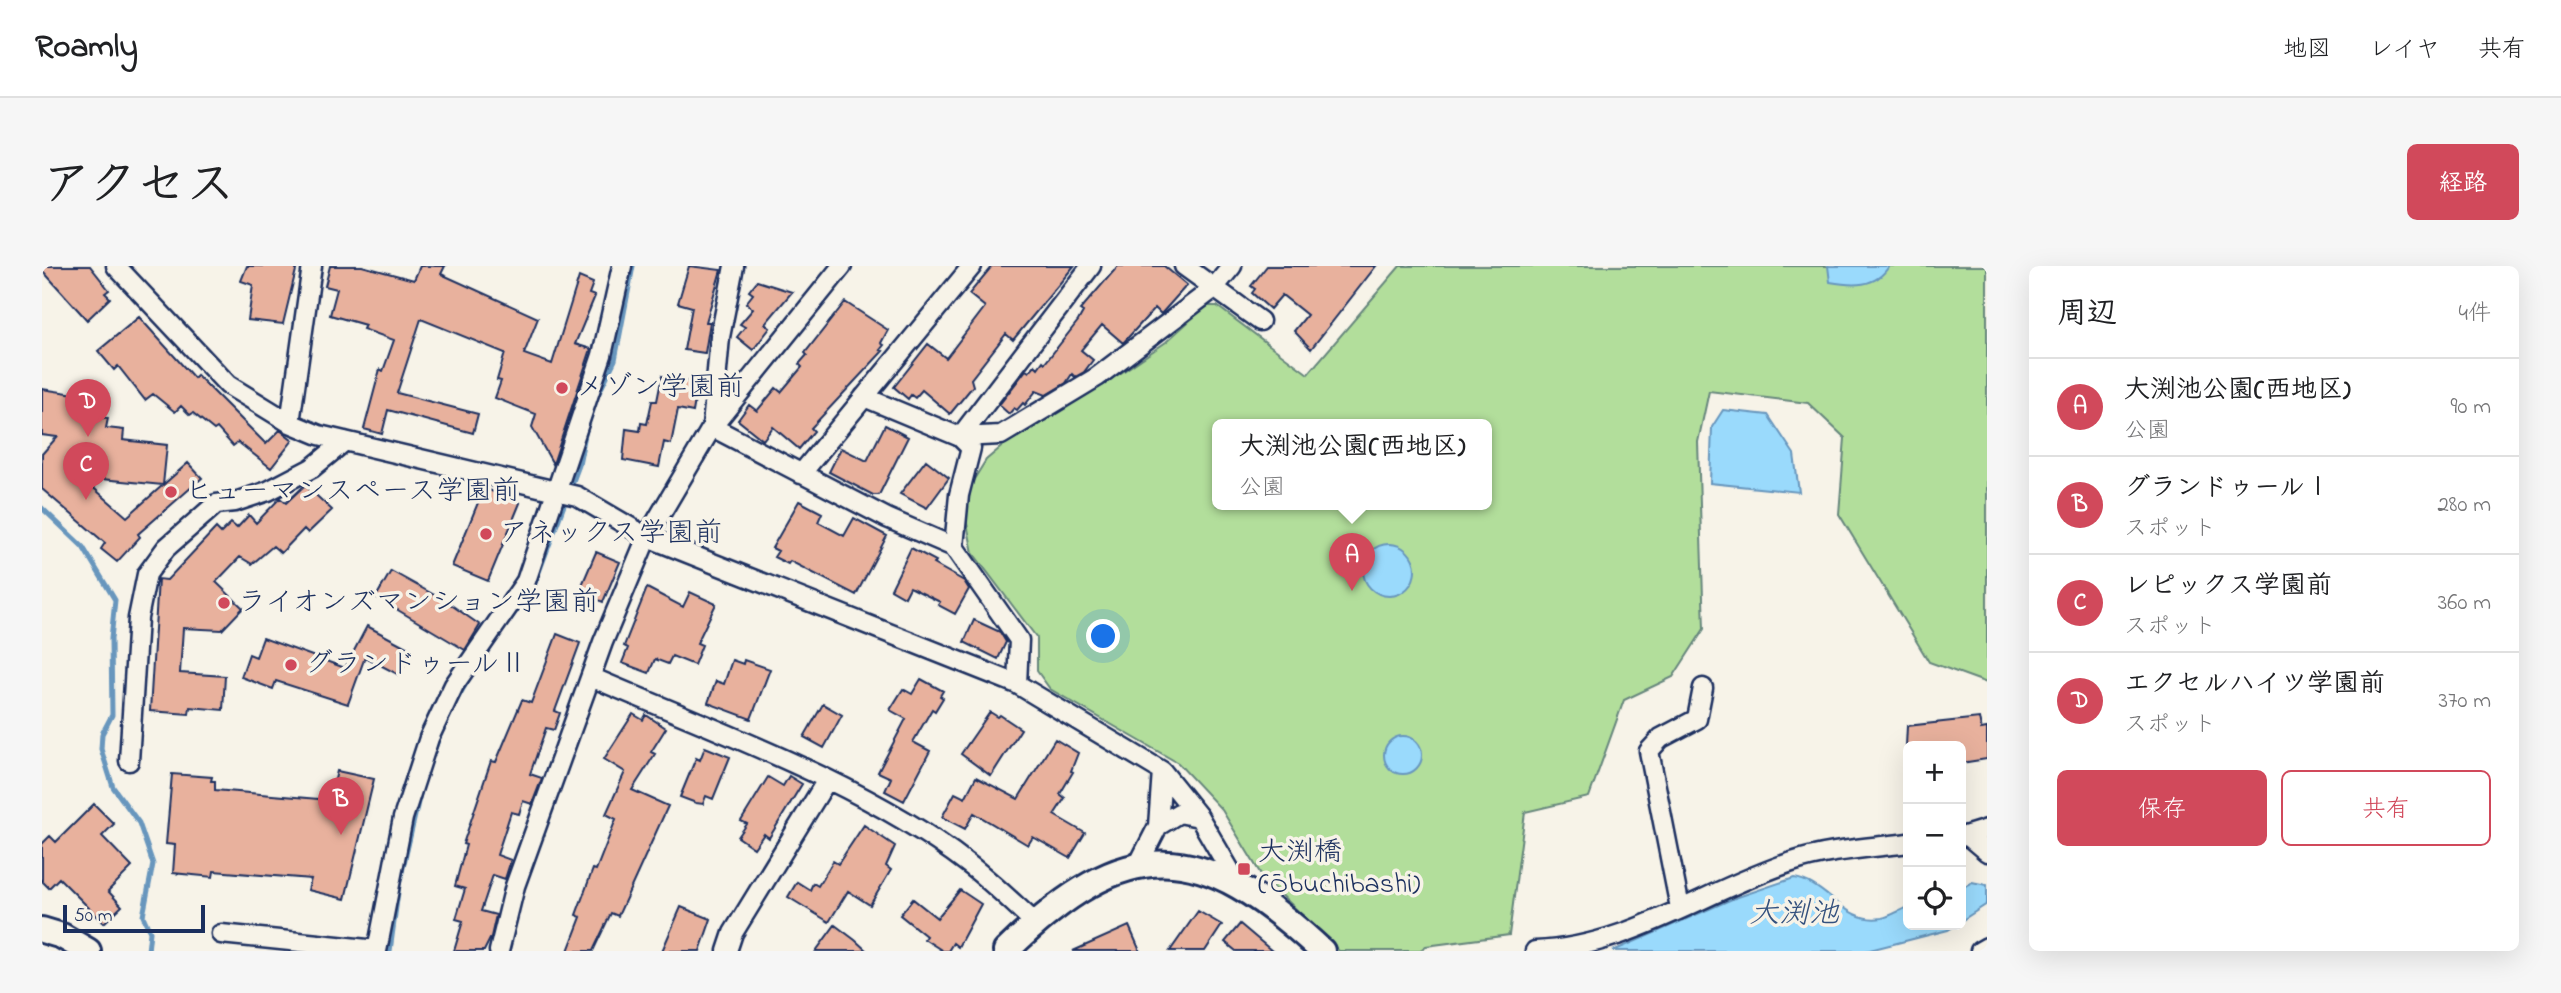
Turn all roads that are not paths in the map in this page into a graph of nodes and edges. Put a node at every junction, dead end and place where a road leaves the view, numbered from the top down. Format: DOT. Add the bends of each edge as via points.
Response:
graph roads {
  1 [pos="116,266"];
  2 [pos="312,266"];
  3 [pos="622,266"];
  4 [pos="734,266"];
  5 [pos="842,266"];
  6 [pos="972,266"];
  7 [pos="1091,266"];
  8 [pos="1184,266"];
  9 [pos="1232,266"];
  10 [pos="1213,289"];
  11 [pos="1260,321"];
  12 [pos="864,397"];
  13 [pos="290,423"];
  14 [pos="712,426"];
  15 [pos="960,437"];
  16 [pos="345,441"];
  17 [pos="800,474"];
  18 [pos="565,493"];
  19 [pos="648,537"];
  20 [pos="954,547"];
  21 [pos="591,677"];
  22 [pos="1017,684"];
  23 [pos="1703,688"];
  24 [pos="129,761"];
  25 [pos="1162,771"];
  26 [pos="827,780"];
  27 [pos="1199,817"];
  28 [pos="1158,826"];
  29 [pos="1987,829"];
  30 [pos="1966,836"];
  31 [pos="1966,837"];
  32 [pos="1903,844"];
  33 [pos="1987,852"];
  34 [pos="1137,867"];
  35 [pos="1238,884"];
  36 [pos="1679,908"];
  37 [pos="1035,923"];
  38 [pos="42,930"];
  39 [pos="221,934"];
  40 [pos="42,939"];
  41 [pos="1987,947"];
  42 [pos="377,950"];
  43 [pos="54,951"];
  44 [pos="88,951"];
  45 [pos="499,951"];
  46 [pos="727,951"];
  47 [pos="1006,951"];
  48 [pos="1322,951"];
  49 [pos="1535,951"];
  50 [pos="1980,951"];
  1 -- 13 [label="street" via="228,385"];
  2 -- 13 [label="street"];
  3 -- 18 [label="street"];
  4 -- 14 [label="street" via="720,337"];
  5 -- 14 [label="street"];
  6 -- 12 [label="street"];
  7 -- 15 [label="street"];
  8 -- 10 [label="street"];
  9 -- 10 [label="street"];
  10 -- 11 [label="street"];
  10 -- 15 [label="street" via="1097,377 1001,435"];
  12 -- 15 [label="street"];
  12 -- 17 [label="street"];
  13 -- 16 [label="street"];
  14 -- 17 [label="street"];
  14 -- 19 [label="street"];
  15 -- 20 [label="street" via="971,448 959,495"];
  16 -- 18 [label="street"];
  16 -- 24 [label="street" via="312,468 268,491 216,505 166,548 147,573 138,618"];
  17 -- 20 [label="street"];
  18 -- 19 [label="street"];
  18 -- 42 [label="street" via="526,581 454,685 429,738 403,818"];
  19 -- 21 [label="street"];
  19 -- 22 [label="street"];
  20 -- 22 [label="street" via="1019,640"];
  21 -- 26 [label="street"];
  21 -- 45 [label="street" via="516,886"];
  22 -- 25 [label="street"];
  23 -- 36 [label="street" via="1697,719 1661,738 1649,751"];
  25 -- 27 [label="street"];
  25 -- 28 [label="street"];
  26 -- 37 [label="street" via="912,826 967,863"];
  26 -- 46 [label="street" via="733,933"];
  27 -- 28 [label="street" via="1179,813"];
  27 -- 35 [label="street"];
  28 -- 34 [label="street"];
  29 -- 30 [label="street"];
  31 -- 33 [label="street"];
  32 -- 36 [label="street" via="1792,862"];
  34 -- 35 [label="street" via="1167,861"];
  34 -- 37 [label="street" via="1102,877"];
  35 -- 48 [label="street" via="1268,903"];
  36 -- 49 [label="street" via="1623,935 1569,950"];
  37 -- 47 [label="street"];
  38 -- 44 [label="street"];
  39 -- 42 [label="street"];
  40 -- 43 [label="street"];
  41 -- 50 [label="street"];
}
